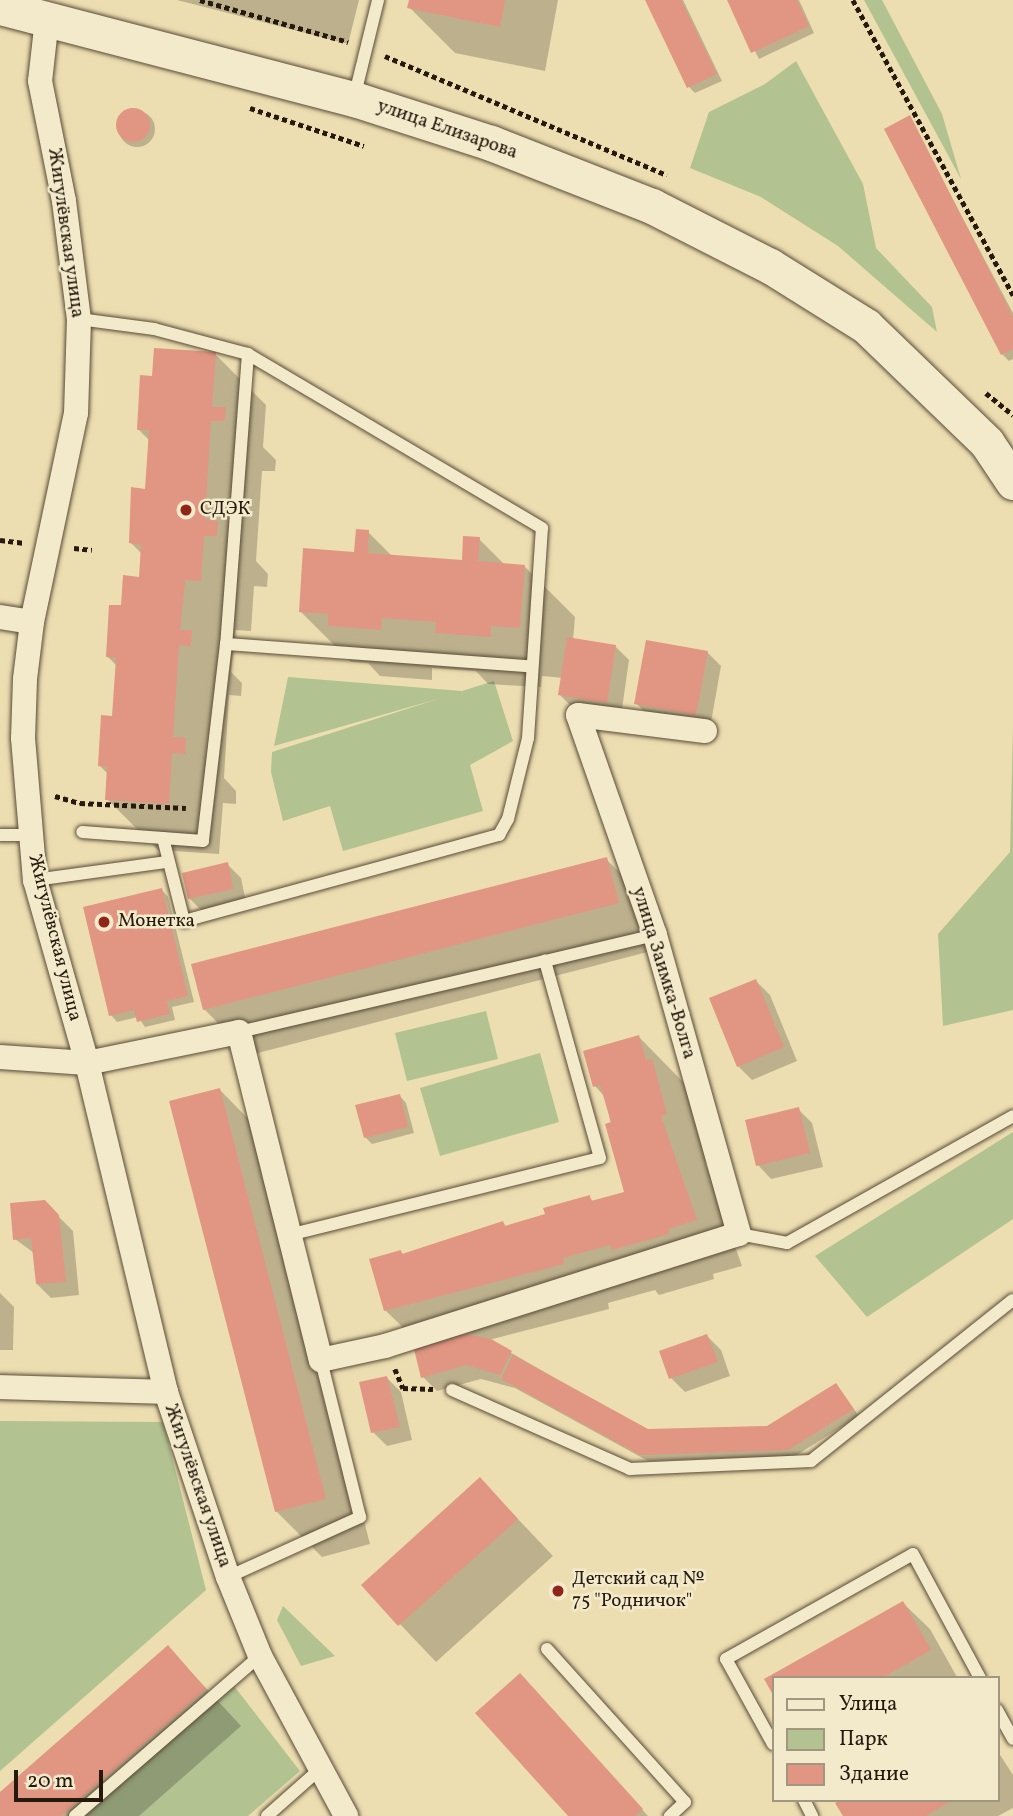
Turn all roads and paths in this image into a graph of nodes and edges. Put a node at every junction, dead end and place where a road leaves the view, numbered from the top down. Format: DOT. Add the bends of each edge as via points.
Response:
graph roads {
  1 [pos="378,0"];
  2 [pos="853,0"];
  3 [pos="0,7"];
  4 [pos="47,19"];
  5 [pos="354,99"];
  6 [pos="1013,295"];
  7 [pos="79,320"];
  8 [pos="248,354"];
  9 [pos="1013,482"];
  10 [pos="0,617"];
  11 [pos="32,622"];
  12 [pos="226,644"];
  13 [pos="529,666"];
  14 [pos="705,731"];
  15 [pos="188,794"];
  16 [pos="55,796"];
  17 [pos="82,832"];
  18 [pos="0,835"];
  19 [pos="29,835"];
  20 [pos="163,838"];
  21 [pos="167,862"];
  22 [pos="35,880"];
  23 [pos="654,936"];
  24 [pos="545,961"];
  25 [pos="239,1032"];
  26 [pos="0,1057"];
  27 [pos="88,1063"];
  28 [pos="1013,1116"];
  29 [pos="739,1234"];
  30 [pos="289,1235"];
  31 [pos="1013,1300"];
  32 [pos="385,1346"];
  33 [pos="321,1360"];
  34 [pos="0,1387"];
  35 [pos="452,1390"];
  36 [pos="166,1392"];
  37 [pos="228,1577"];
  38 [pos="547,1649"];
  39 [pos="260,1656"];
  40 [pos="974,1676"];
  41 [pos="999,1714"];
  42 [pos="1013,1739"];
  43 [pos="772,1742"];
  44 [pos="321,1768"];
  45 [pos="75,1816"];
  46 [pos="267,1816"];
  47 [pos="346,1816"];
  48 [pos="670,1816"];
  1 -- 5 [label="lane"];
  2 -- 6 [label="path"];
  3 -- 4 [label="street, улица Елизарова"];
  4 -- 5 [label="street, улица Елизарова"];
  4 -- 7 [label="street, Жигулёвская улица" via="40,80 64,201"];
  5 -- 9 [label="street, улица Елизарова" via="491,143 652,206 770,266 866,326 987,443"];
  7 -- 8 [label="lane" via="154,328"];
  7 -- 11 [label="street, Жигулёвская улица" via="76,413"];
  8 -- 12 [label="lane"];
  8 -- 13 [label="lane" via="542,528"];
  10 -- 11 [label="street"];
  11 -- 19 [label="street, Жигулёвская улица" via="23,738"];
  12 -- 13 [label="lane"];
  12 -- 20 [label="lane" via="203,841"];
  13 -- 21 [label="lane" via="528,737 508,819 499,835 184,920"];
  14 -- 23 [label="street, улица Заимка-Волга" via="578,715"];
  15 -- 16 [label="path" via="187,808 80,803"];
  17 -- 20 [label="lane"];
  18 -- 19 [label="lane"];
  19 -- 22 [label="street, Жигулёвская улица"];
  20 -- 21 [label="lane"];
  21 -- 22 [label="lane"];
  22 -- 27 [label="street, Жигулёвская улица"];
  23 -- 24 [label="lane"];
  23 -- 29 [label="street, улица Заимка-Волга"];
  24 -- 25 [label="lane"];
  24 -- 30 [label="lane" via="600,1158"];
  25 -- 27 [label="street"];
  25 -- 30 [label="street"];
  26 -- 27 [label="street"];
  27 -- 36 [label="street, Жигулёвская улица"];
  28 -- 29 [label="lane" via="787,1243"];
  29 -- 32 [label="street"];
  30 -- 33 [label="street"];
  31 -- 35 [label="lane" via="811,1461 630,1469"];
  32 -- 33 [label="street"];
  32 -- 35 [label="path" via="402,1388"];
  33 -- 37 [label="lane" via="360,1517"];
  34 -- 36 [label="street"];
  36 -- 37 [label="street, Жигулёвская улица"];
  37 -- 39 [label="street, Жигулёвская улица"];
  38 -- 48 [label="lane" via="685,1802"];
  39 -- 44 [label="street, Жигулёвская улица"];
  39 -- 45 [label="lane"];
  40 -- 43 [label="lane" via="913,1554 726,1658"];
  41 -- 42 [label="lane"];
  44 -- 46 [label="lane"];
  44 -- 47 [label="street, Жигулёвская улица"];
}
